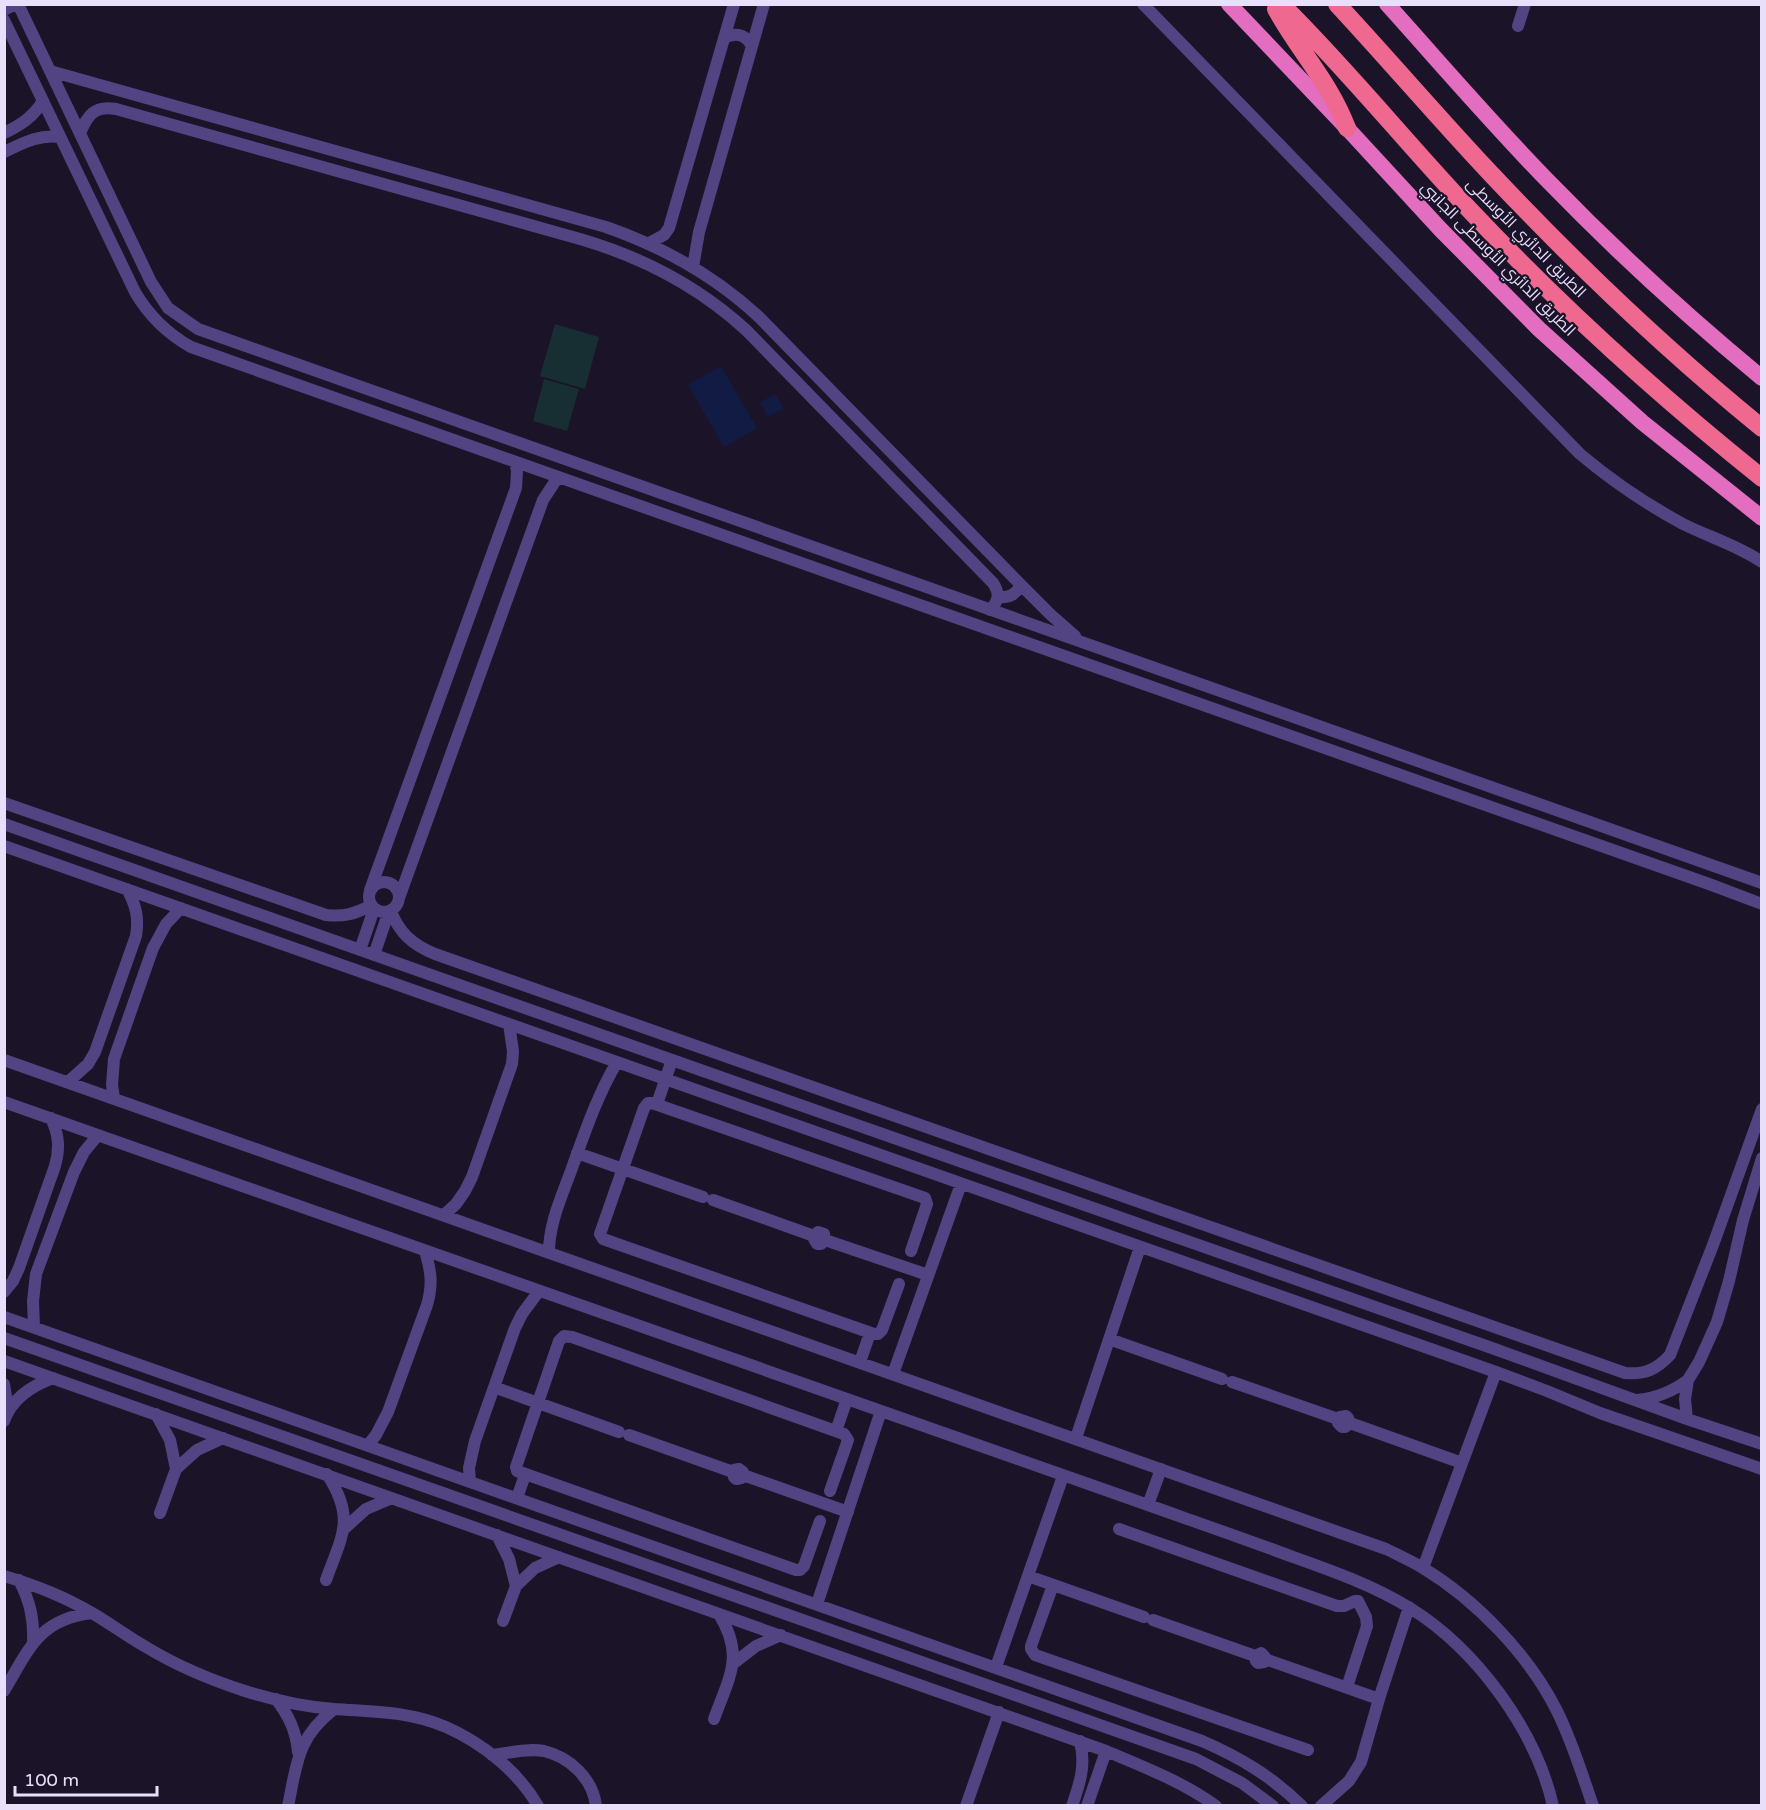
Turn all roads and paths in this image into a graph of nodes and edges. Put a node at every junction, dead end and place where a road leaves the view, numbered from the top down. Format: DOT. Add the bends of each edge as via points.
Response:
graph roads {
  1 [pos="17,4"];
  2 [pos="734,4"];
  3 [pos="764,4"];
  4 [pos="1143,4"];
  5 [pos="1229,4"];
  6 [pos="1274,4"];
  7 [pos="1281,4"];
  8 [pos="1337,4"];
  9 [pos="1387,4"];
  10 [pos="1525,4"];
  11 [pos="4,10"];
  12 [pos="4,20"];
  13 [pos="1518,26"];
  14 [pos="724,38"];
  15 [pos="752,46"];
  16 [pos="50,71"];
  17 [pos="43,101"];
  18 [pos="1347,128"];
  19 [pos="4,133"];
  20 [pos="80,134"];
  21 [pos="60,137"];
  22 [pos="4,152"];
  23 [pos="649,243"];
  24 [pos="693,267"];
  25 [pos="208,333"];
  26 [pos="201,351"];
  27 [pos="1761,378"];
  28 [pos="1761,428"];
  29 [pos="515,462"];
  30 [pos="558,477"];
  31 [pos="1761,478"];
  32 [pos="727,517"];
  33 [pos="1761,518"];
  34 [pos="720,535"];
  35 [pos="1761,562"];
  36 [pos="1021,585"];
  37 [pos="998,597"];
  38 [pos="990,610"];
  39 [pos="1088,645"];
  40 [pos="1264,707"];
  41 [pos="1258,725"];
  42 [pos="4,802"];
  43 [pos="4,824"];
  44 [pos="4,846"];
  45 [pos="1761,883"];
  46 [pos="127,889"];
  47 [pos="370,890"];
  48 [pos="399,898"];
  49 [pos="1761,904"];
  50 [pos="372,907"];
  51 [pos="181,908"];
  52 [pos="390,911"];
  53 [pos="360,950"];
  54 [pos="374,955"];
  55 [pos="508,1024"];
  56 [pos="4,1060"];
  57 [pos="672,1060"];
  58 [pos="617,1062"];
  59 [pos="665,1079"];
  60 [pos="68,1082"];
  61 [pos="114,1098"];
  62 [pos="4,1102"];
  63 [pos="657,1104"];
  64 [pos="1761,1109"];
  65 [pos="51,1118"];
  66 [pos="98,1135"];
  67 [pos="578,1153"];
  68 [pos="1761,1158"];
  69 [pos="623,1169"];
  70 [pos="961,1184"];
  71 [pos="1065,1198"];
  72 [pos="444,1215"];
  73 [pos="1058,1218"];
  74 [pos="1140,1247"];
  75 [pos="425,1251"];
  76 [pos="910,1251"];
  77 [pos="549,1252"];
  78 [pos="928,1275"];
  79 [pos="899,1284"];
  80 [pos="539,1291"];
  81 [pos="4,1292"];
  82 [pos="4,1317"];
  83 [pos="34,1327"];
  84 [pos="870,1333"];
  85 [pos="4,1338"];
  86 [pos="1109,1339"];
  87 [pos="71,1340"];
  88 [pos="1489,1347"];
  89 [pos="113,1355"];
  90 [pos="65,1359"];
  91 [pos="4,1361"];
  92 [pos="860,1362"];
  93 [pos="1481,1367"];
  94 [pos="1496,1372"];
  95 [pos="106,1374"];
  96 [pos="893,1374"];
  97 [pos="53,1378"];
  98 [pos="1688,1380"];
  99 [pos="4,1384"];
  100 [pos="494,1387"];
  101 [pos="847,1399"];
  102 [pos="1636,1400"];
  103 [pos="538,1403"];
  104 [pos="881,1411"];
  105 [pos="156,1414"];
  106 [pos="6,1415"];
  107 [pos="1687,1419"];
  108 [pos="836,1431"];
  109 [pos="223,1438"];
  110 [pos="1076,1438"];
  111 [pos="1761,1444"];
  112 [pos="368,1445"];
  113 [pos="1462,1463"];
  114 [pos="176,1469"];
  115 [pos="1161,1469"];
  116 [pos="1761,1469"];
  117 [pos="327,1474"];
  118 [pos="525,1475"];
  119 [pos="1063,1476"];
  120 [pos="470,1481"];
  121 [pos="830,1491"];
  122 [pos="392,1498"];
  123 [pos="517,1498"];
  124 [pos="1148,1505"];
  125 [pos="848,1512"];
  126 [pos="160,1513"];
  127 [pos="820,1521"];
  128 [pos="345,1528"];
  129 [pos="1119,1529"];
  130 [pos="497,1534"];
  131 [pos="560,1557"];
  132 [pos="1423,1568"];
  133 [pos="4,1576"];
  134 [pos="1028,1576"];
  135 [pos="19,1580"];
  136 [pos="326,1580"];
  137 [pos="1053,1585"];
  138 [pos="516,1586"];
  139 [pos="817,1604"];
  140 [pos="1409,1607"];
  141 [pos="92,1613"];
  142 [pos="719,1614"];
  143 [pos="503,1621"];
  144 [pos="781,1635"];
  145 [pos="33,1643"];
  146 [pos="734,1663"];
  147 [pos="996,1667"];
  148 [pos="1347,1688"];
  149 [pos="4,1691"];
  150 [pos="276,1699"];
  151 [pos="1379,1699"];
  152 [pos="334,1709"];
  153 [pos="999,1712"];
  154 [pos="714,1719"];
  155 [pos="1147,1720"];
  156 [pos="1140,1739"];
  157 [pos="1080,1741"];
  158 [pos="1308,1750"];
  159 [pos="1106,1751"];
  160 [pos="298,1754"];
  161 [pos="492,1755"];
  162 [pos="288,1806"];
  163 [pos="538,1806"];
  164 [pos="596,1806"];
  165 [pos="966,1806"];
  166 [pos="1072,1806"];
  167 [pos="1087,1806"];
  168 [pos="1216,1806"];
  169 [pos="1273,1806"];
  170 [pos="1302,1806"];
  171 [pos="1321,1806"];
  172 [pos="1553,1806"];
  173 [pos="1593,1806"];
  1 -- 11 [label="street"];
  1 -- 16 [label="street"];
  2 -- 14 [label="street"];
  3 -- 15 [label="street"];
  4 -- 35 [label="street" via="1580,454 1663,513"];
  5 -- 18 [label="highway, الطريق الدائري الأوسطى الجانبي"];
  6 -- 18 [label="highway" via="1327,85"];
  7 -- 31 [label="highway, الطريق الدائري الأوسطى" via="1528,270 1663,396"];
  8 -- 28 [label="highway, الطريق الدائري الأوسطى" via="1556,241 1663,343"];
  9 -- 27 [label="highway" via="1487,117 1581,214"];
  10 -- 13 [label="street"];
  12 -- 17 [label="street"];
  14 -- 15 [label="street" via="737,34"];
  14 -- 23 [label="street" via="669,228"];
  15 -- 24 [label="street" via="699,232"];
  16 -- 20 [label="street"];
  16 -- 23 [label="street" via="585,220"];
  17 -- 19 [label="street" via="30,118"];
  17 -- 21 [label="street"];
  18 -- 33 [label="highway, الطريق الدائري الأوسطى الجانبي" via="1465,255 1548,336 1642,422"];
  20 -- 25 [label="street" via="159,296 178,316"];
  20 -- 37 [label="street" via="99,108 116,109 580,238 663,271 701,294 746,330 993,583"];
  21 -- 22 [label="street" via="38,137"];
  21 -- 26 [label="street" via="144,307 168,333"];
  23 -- 24 [label="street"];
  24 -- 36 [label="street" via="759,317"];
  25 -- 26 [label="street"];
  25 -- 32 [label="street"];
  26 -- 29 [label="street"];
  29 -- 30 [label="street"];
  29 -- 47 [label="street" via="516,488"];
  30 -- 34 [label="street"];
  30 -- 48 [label="street" via="543,500"];
  32 -- 34 [label="street"];
  32 -- 38 [label="street"];
  34 -- 41 [label="street"];
  36 -- 37 [label="street" via="1012,596"];
  36 -- 39 [label="street" via="1062,626"];
  37 -- 38 [label="street"];
  38 -- 39 [label="street"];
  39 -- 40 [label="street"];
  40 -- 41 [label="street"];
  40 -- 45 [label="street"];
  41 -- 49 [label="street"];
  42 -- 50 [label="street" via="314,912 337,917"];
  43 -- 53 [label="street"];
  44 -- 46 [label="street"];
  46 -- 51 [label="street"];
  46 -- 60 [label="street" via="137,911 136,936 95,1052 84,1069"];
  47 -- 48 [label="street" via="378,883 388,882 396,888"];
  47 -- 50 [label="street"];
  48 -- 52 [label="street"];
  50 -- 52 [label="street"];
  50 -- 53 [label="street"];
  51 -- 55 [label="street"];
  51 -- 61 [label="street" via="159,933 146,967 114,1059"];
  52 -- 54 [label="street"];
  52 -- 64 [label="street" via="407,938 435,954 1625,1374 1650,1371 1670,1355"];
  53 -- 54 [label="street"];
  54 -- 57 [label="street"];
  55 -- 58 [label="street"];
  55 -- 72 [label="street" via="513,1051 508,1077 465,1191"];
  56 -- 60 [label="street"];
  57 -- 59 [label="street"];
  57 -- 71 [label="street"];
  58 -- 59 [label="street"];
  58 -- 67 [label="street"];
  59 -- 63 [label="street"];
  59 -- 70 [label="street"];
  60 -- 61 [label="street"];
  61 -- 72 [label="street"];
  62 -- 65 [label="street"];
  63 -- 69 [label="street" via="648,1103 644,1108"];
  63 -- 76 [label="street" via="925,1198 927,1204"];
  65 -- 66 [label="street"];
  65 -- 81 [label="street" via="59,1141 57,1160 19,1268"];
  66 -- 75 [label="street"];
  66 -- 83 [label="street" via="74,1172 36,1274"];
  67 -- 69 [label="street"];
  67 -- 77 [label="street" via="551,1228"];
  68 -- 98 [label="street" via="1720,1312"];
  69 -- 78 [label="street"];
  69 -- 84 [label="street" via="601,1238"];
  70 -- 73 [label="street"];
  70 -- 78 [label="street"];
  71 -- 73 [label="street"];
  71 -- 88 [label="street"];
  72 -- 77 [label="street"];
  73 -- 74 [label="street"];
  74 -- 86 [label="street"];
  74 -- 93 [label="street"];
  75 -- 80 [label="street"];
  75 -- 112 [label="street" via="431,1278 427,1305 388,1412"];
  77 -- 92 [label="street"];
  78 -- 96 [label="street"];
  79 -- 84 [label="street" via="880,1333"];
  80 -- 100 [label="street" via="522,1314"];
  80 -- 101 [label="street"];
  82 -- 83 [label="street"];
  83 -- 87 [label="street"];
  84 -- 92 [label="street"];
  85 -- 90 [label="street"];
  86 -- 110 [label="street"];
  86 -- 113 [label="street"];
  87 -- 89 [label="street"];
  87 -- 90 [label="street" via="75,1349"];
  88 -- 93 [label="street"];
  88 -- 102 [label="street"];
  89 -- 95 [label="street" via="103,1365"];
  89 -- 112 [label="street"];
  90 -- 95 [label="street"];
  91 -- 97 [label="street"];
  92 -- 96 [label="street"];
  93 -- 94 [label="street"];
  94 -- 113 [label="street"];
  94 -- 116 [label="street"];
  95 -- 156 [label="street"];
  96 -- 110 [label="street"];
  97 -- 105 [label="street"];
  97 -- 106 [label="street" via="28,1390"];
  98 -- 102 [label="street" via="1664,1395"];
  98 -- 107 [label="street"];
  99 -- 106 [label="street"];
  100 -- 103 [label="street"];
  100 -- 120 [label="street" via="471,1454"];
  101 -- 104 [label="street"];
  101 -- 108 [label="street"];
  102 -- 107 [label="street"];
  103 -- 108 [label="street" via="560,1341 568,1336"];
  103 -- 118 [label="street" via="516,1467"];
  103 -- 125 [label="street"];
  104 -- 119 [label="street"];
  104 -- 125 [label="street"];
  105 -- 109 [label="street"];
  105 -- 114 [label="street" via="170,1440"];
  107 -- 111 [label="street"];
  108 -- 121 [label="street" via="848,1440"];
  109 -- 114 [label="street" via="197,1450"];
  109 -- 117 [label="street"];
  110 -- 115 [label="street"];
  112 -- 120 [label="street"];
  113 -- 132 [label="street"];
  114 -- 126 [label="street"];
  115 -- 124 [label="street"];
  115 -- 132 [label="street" via="1386,1549"];
  117 -- 122 [label="street"];
  117 -- 128 [label="street" via="340,1500"];
  118 -- 123 [label="street"];
  118 -- 127 [label="street" via="796,1570 804,1566"];
  119 -- 124 [label="street"];
  119 -- 134 [label="street"];
  120 -- 123 [label="street"];
  122 -- 128 [label="street" via="366,1509"];
  122 -- 130 [label="street"];
  123 -- 139 [label="street"];
  124 -- 140 [label="street" via="1329,1569"];
  125 -- 139 [label="street"];
  128 -- 136 [label="street"];
  129 -- 148 [label="street" via="1340,1606 1358,1601 1367,1626"];
  130 -- 131 [label="street"];
  130 -- 138 [label="street"];
  131 -- 138 [label="street" via="535,1568"];
  131 -- 142 [label="street"];
  132 -- 173 [label="street" via="1481,1613 1526,1662 1567,1734"];
  133 -- 135 [label="street"];
  134 -- 137 [label="street"];
  134 -- 147 [label="street"];
  135 -- 141 [label="street"];
  135 -- 145 [label="street" via="32,1610"];
  137 -- 148 [label="street"];
  137 -- 158 [label="street" via="1031,1646 1035,1655"];
  138 -- 143 [label="street"];
  139 -- 147 [label="street"];
  140 -- 151 [label="street"];
  140 -- 172 [label="street" via="1456,1644 1503,1698 1540,1766"];
  141 -- 145 [label="street" via="59,1621"];
  141 -- 150 [label="street" via="180,1666"];
  142 -- 144 [label="street"];
  142 -- 146 [label="street" via="731,1637"];
  144 -- 146 [label="street" via="756,1646"];
  144 -- 153 [label="street"];
  145 -- 149 [label="street"];
  146 -- 154 [label="street"];
  147 -- 155 [label="street"];
  148 -- 151 [label="street"];
  150 -- 152 [label="street"];
  150 -- 160 [label="street" via="292,1724"];
  151 -- 171 [label="street" via="1361,1762 1349,1780"];
  152 -- 160 [label="street" via="313,1728"];
  152 -- 161 [label="street" via="420,1718 446,1727"];
  153 -- 157 [label="street"];
  153 -- 165 [label="street"];
  155 -- 156 [label="street"];
  155 -- 170 [label="street" via="1232,1754 1273,1780"];
  156 -- 169 [label="street" via="1222,1771"];
  157 -- 159 [label="street"];
  157 -- 166 [label="street" via="1082,1777"];
  159 -- 167 [label="street"];
  159 -- 168 [label="street" via="1166,1776"];
  160 -- 162 [label="street"];
  161 -- 163 [label="street"];
  161 -- 164 [label="street" via="543,1751 561,1757 588,1781"];
}
